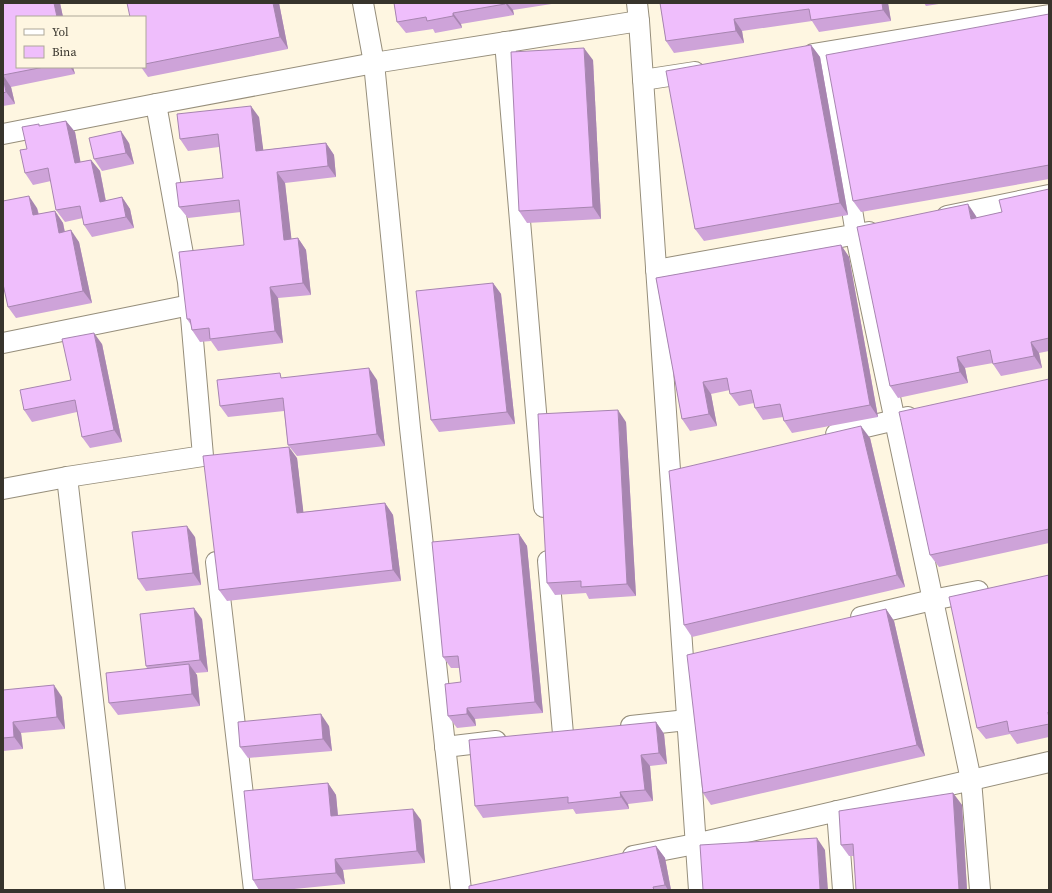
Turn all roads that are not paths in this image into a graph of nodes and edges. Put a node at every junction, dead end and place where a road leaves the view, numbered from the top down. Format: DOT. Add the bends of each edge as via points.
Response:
graph roads {
  1 [pos="363,3"];
  2 [pos="638,12"];
  3 [pos="1049,15"];
  4 [pos="505,42"];
  5 [pos="826,52"];
  6 [pos="796,57"];
  7 [pos="374,63"];
  8 [pos="712,70"];
  9 [pos="643,80"];
  10 [pos="156,104"];
  11 [pos="3,134"];
  12 [pos="1049,195"];
  13 [pos="926,220"];
  14 [pos="887,228"];
  15 [pos="857,234"];
  16 [pos="656,270"];
  17 [pos="190,305"];
  18 [pos="3,343"];
  19 [pos="926,413"];
  20 [pos="895,420"];
  21 [pos="817,438"];
  22 [pos="67,477"];
  23 [pos="3,489"];
  24 [pos="213,543"];
  25 [pos="995,587"];
  26 [pos="932,600"];
  27 [pos="842,622"];
  28 [pos="687,720"];
  29 [pos="617,728"];
  30 [pos="563,734"];
  31 [pos="516,739"];
  32 [pos="445,747"];
  33 [pos="1048,766"];
  34 [pos="971,780"];
  35 [pos="837,811"];
  36 [pos="695,844"];
  37 [pos="617,859"];
  38 [pos="464,889"];
  39 [pos="115,890"];
  40 [pos="254,890"];
  41 [pos="699,890"];
  42 [pos="843,890"];
  43 [pos="980,890"];
  1 -- 7 [label="street"];
  2 -- 4 [label="street"];
  2 -- 9 [label="street"];
  3 -- 5 [label="street"];
  4 -- 7 [label="street"];
  4 -- 30 [label="street"];
  5 -- 6 [label="street"];
  5 -- 15 [label="street"];
  7 -- 10 [label="street"];
  7 -- 32 [label="street"];
  8 -- 9 [label="street"];
  9 -- 16 [label="street"];
  10 -- 11 [label="street"];
  10 -- 17 [label="street"];
  12 -- 13 [label="street"];
  14 -- 15 [label="street"];
  15 -- 16 [label="street"];
  15 -- 20 [label="street"];
  16 -- 28 [label="street" via="677,471 690,658"];
  17 -- 18 [label="street"];
  17 -- 22 [label="street" via="204,464"];
  19 -- 20 [label="street"];
  20 -- 21 [label="street"];
  20 -- 26 [label="street"];
  22 -- 23 [label="street"];
  22 -- 39 [label="street"];
  24 -- 40 [label="street"];
  25 -- 26 [label="street"];
  26 -- 27 [label="street"];
  26 -- 34 [label="street"];
  28 -- 29 [label="street"];
  28 -- 36 [label="street"];
  31 -- 32 [label="street"];
  32 -- 38 [label="street"];
  33 -- 34 [label="street"];
  34 -- 35 [label="street"];
  34 -- 43 [label="street"];
  35 -- 36 [label="street"];
  35 -- 42 [label="street"];
  36 -- 37 [label="street"];
  36 -- 41 [label="street"];
}
